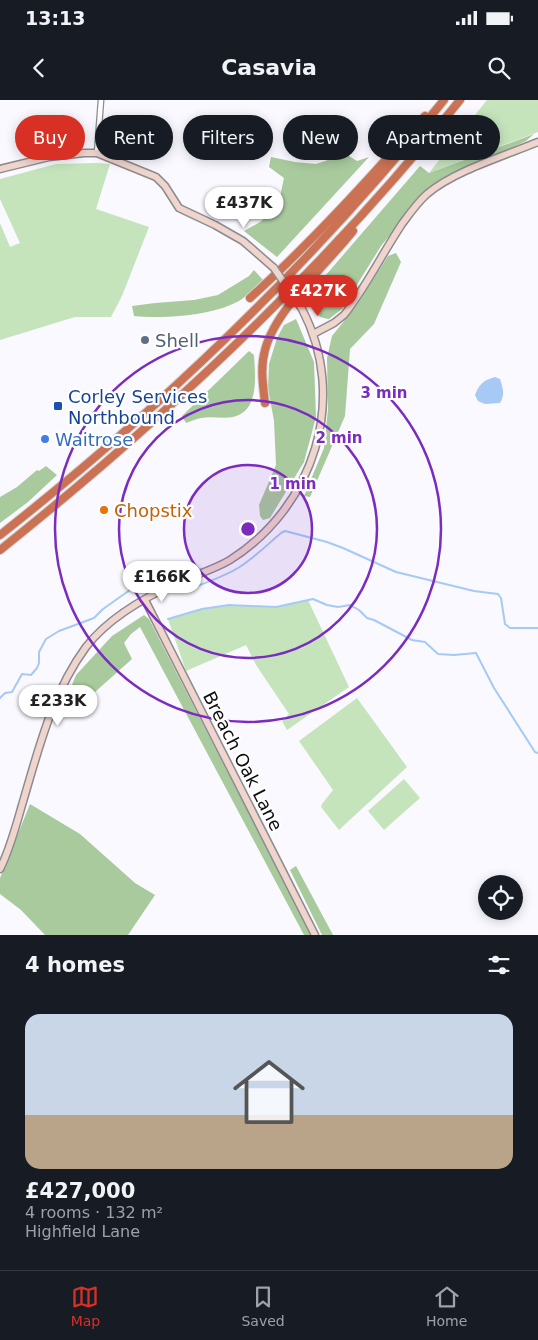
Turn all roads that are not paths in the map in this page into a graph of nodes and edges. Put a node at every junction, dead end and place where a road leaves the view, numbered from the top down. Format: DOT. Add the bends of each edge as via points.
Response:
graph roads {
  1 [pos="100,100"];
  2 [pos="439,100"];
  3 [pos="444,100"];
  4 [pos="460,100"];
  5 [pos="99,115"];
  6 [pos="538,142"];
  7 [pos="95,153"];
  8 [pos="114,160"];
  9 [pos="0,169"];
  10 [pos="392,182"];
  11 [pos="250,298"];
  12 [pos="313,334"];
  13 [pos="264,403"];
  14 [pos="0,535"];
  15 [pos="0,550"];
  16 [pos="145,600"];
  17 [pos="0,869"];
  18 [pos="315,935"];
  1 -- 5 [label="street"];
  2 -- 11 [label="highway" via="324,226"];
  3 -- 14 [label="highway" via="352,207 252,311 85,466"];
  4 -- 10 [label="highway"];
  6 -- 12 [label="street" via="462,173 426,194 393,238 344,315"];
  7 -- 9 [label="street" via="49,157"];
  8 -- 12 [label="street, bridge" via="156,177 179,208 243,241 274,268 302,309"];
  10 -- 13 [label="highway" via="276,324 265,349 261,375"];
  10 -- 15 [label="highway" via="272,310 196,383 94,474"];
  12 -- 16 [label="street" via="322,369 324,405 317,444 297,490 276,522 252,545 222,564"];
  16 -- 17 [label="street" via="116,617 98,634 72,669 39,748"];
  16 -- 18 [label="street, Breach Oak Lane"];
}
